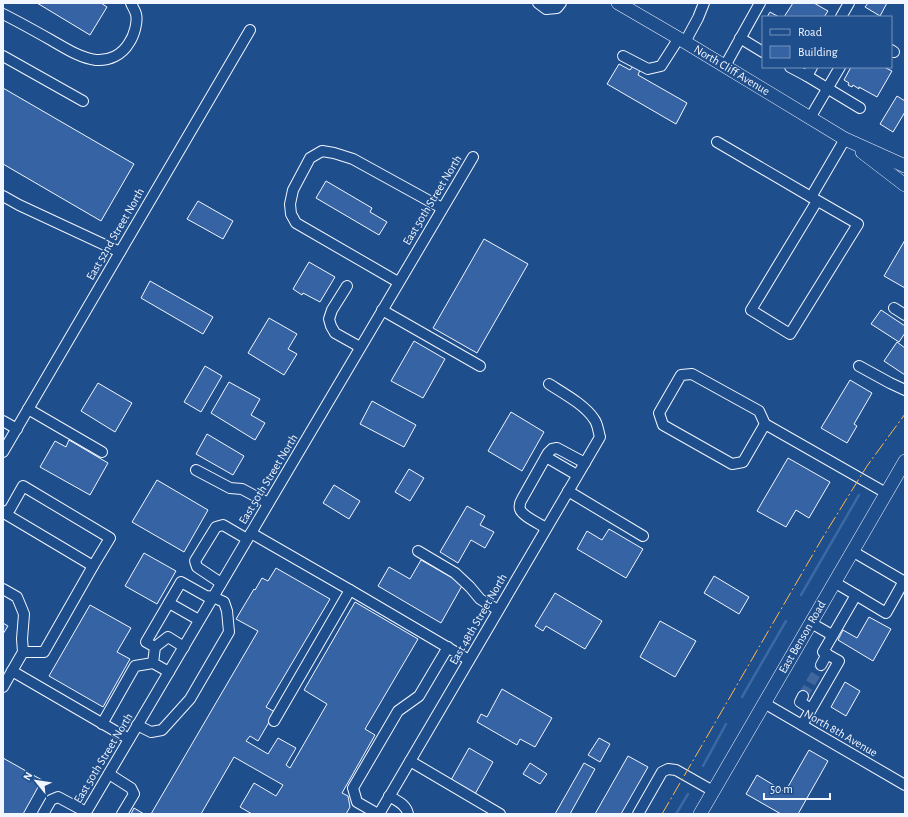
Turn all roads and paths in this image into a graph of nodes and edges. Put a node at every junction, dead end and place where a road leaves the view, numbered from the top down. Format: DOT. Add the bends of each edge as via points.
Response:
graph roads {
  1 [pos="131,3"];
  2 [pos="538,3"];
  3 [pos="560,3"];
  4 [pos="618,3"];
  5 [pos="704,3"];
  6 [pos="760,3"];
  7 [pos="849,3"];
  8 [pos="3,14"];
  9 [pos="842,16"];
  10 [pos="250,30"];
  11 [pos="740,38"];
  12 [pos="682,40"];
  13 [pos="762,51"];
  14 [pos="3,56"];
  15 [pos="623,56"];
  16 [pos="725,66"];
  17 [pos="792,68"];
  18 [pos="811,68"];
  19 [pos="839,68"];
  20 [pos="807,76"];
  21 [pos="828,89"];
  22 [pos="83,102"];
  23 [pos="860,108"];
  24 [pos="810,118"];
  25 [pos="845,139"];
  26 [pos="717,142"];
  27 [pos="472,156"];
  28 [pos="905,166"];
  29 [pos="905,185"];
  30 [pos="3,196"];
  31 [pos="814,199"];
  32 [pos="442,208"];
  33 [pos="120,252"];
  34 [pos="398,282"];
  35 [pos="347,286"];
  36 [pos="894,308"];
  37 [pos="382,310"];
  38 [pos="905,315"];
  39 [pos="360,347"];
  40 [pos="480,366"];
  41 [pos="859,366"];
  42 [pos="549,384"];
  43 [pos="905,390"];
  44 [pos="28,409"];
  45 [pos="3,421"];
  46 [pos="765,424"];
  47 [pos="17,429"];
  48 [pos="3,452"];
  49 [pos="102,452"];
  50 [pos="546,457"];
  51 [pos="905,461"];
  52 [pos="585,462"];
  53 [pos="196,470"];
  54 [pos="577,475"];
  55 [pos="568,492"];
  56 [pos="886,493"];
  57 [pos="268,504"];
  58 [pos="4,513"];
  59 [pos="546,528"];
  60 [pos="249,536"];
  61 [pos="643,536"];
  62 [pos="418,551"];
  63 [pos="852,551"];
  64 [pos="93,566"];
  65 [pos="905,581"];
  66 [pos="834,582"];
  67 [pos="221,583"];
  68 [pos="3,589"];
  69 [pos="350,590"];
  70 [pos="856,595"];
  71 [pos="213,596"];
  72 [pos="169,603"];
  73 [pos="498,610"];
  74 [pos="199,620"];
  75 [pos="811,623"];
  76 [pos="832,635"];
  77 [pos="155,647"];
  78 [pos="184,647"];
  79 [pos="448,648"];
  80 [pos="23,652"];
  81 [pos="830,656"];
  82 [pos="469,660"];
  83 [pos="153,663"];
  84 [pos="824,667"];
  85 [pos="12,671"];
  86 [pos="169,672"];
  87 [pos="3,687"];
  88 [pos="764,703"];
  89 [pos="274,722"];
  90 [pos="102,724"];
  91 [pos="802,725"];
  92 [pos="137,726"];
  93 [pos="129,740"];
  94 [pos="410,761"];
  95 [pos="108,774"];
  96 [pos="905,785"];
  97 [pos="713,791"];
  98 [pos="389,796"];
  99 [pos="86,813"];
  100 [pos="43,814"];
  101 [pos="122,814"];
  102 [pos="378,814"];
  103 [pos="408,814"];
  104 [pos="500,814"];
  105 [pos="638,814"];
  106 [pos="700,814"];
  1 -- 8 [label="street" via="136,14 132,39 118,55 96,60 72,52"];
  2 -- 3 [label="street" via="546,9 557,8"];
  4 -- 12 [label="main road, North Cliff Avenue"];
  5 -- 12 [label="street" via="698,18"];
  6 -- 11 [label="street"];
  7 -- 9 [label="street"];
  10 -- 33 [label="street, East 52nd Street North"];
  11 -- 13 [label="street"];
  11 -- 16 [label="street"];
  12 -- 15 [label="street" via="661,66 648,69"];
  12 -- 16 [label="main road, North Cliff Avenue"];
  14 -- 22 [label="street"];
  16 -- 24 [label="main road, North Cliff Avenue"];
  17 -- 20 [label="street"];
  18 -- 20 [label="street"];
  19 -- 21 [label="street"];
  20 -- 21 [label="street"];
  21 -- 23 [label="street"];
  21 -- 24 [label="street"];
  24 -- 25 [label="main road, North Cliff Avenue"];
  25 -- 28 [label="main road, North Cliff Avenue"];
  25 -- 29 [label="main road, North Cliff Avenue"];
  25 -- 31 [label="street"];
  26 -- 31 [label="street"];
  27 -- 32 [label="street, East 50th Street North"];
  30 -- 33 [label="street"];
  31 -- 31 [label="street" via="858,224 790,334 751,310"];
  32 -- 34 [label="street, East 50th Street North"];
  32 -- 34 [label="street" via="353,159 322,151 310,158 293,190 290,204 291,214 296,223"];
  33 -- 44 [label="street, East 52nd Street North"];
  34 -- 37 [label="street, East 50th Street North"];
  35 -- 39 [label="street" via="329,319 335,333"];
  36 -- 38 [label="street"];
  37 -- 39 [label="street, East 50th Street North"];
  37 -- 40 [label="street"];
  39 -- 57 [label="street, East 50th Street North"];
  41 -- 43 [label="street"];
  42 -- 52 [label="street, East 48th Street North" via="582,406 597,423 600,437"];
  44 -- 47 [label="street, East 52nd Street North"];
  44 -- 49 [label="street"];
  45 -- 47 [label="street"];
  46 -- 46 [label="street" via="759,411 692,374 681,375 659,413 663,425 732,464 743,462"];
  46 -- 56 [label="street"];
  47 -- 48 [label="street, East 52nd Street North"];
  50 -- 52 [label="street" via="552,449 557,448"];
  50 -- 54 [label="street"];
  50 -- 59 [label="street" via="522,499 520,509 522,514"];
  51 -- 56 [label="main road, East Benson Road"];
  52 -- 54 [label="street, East 48th Street North"];
  53 -- 57 [label="street" via="230,488 242,489"];
  54 -- 55 [label="street, East 48th Street North"];
  55 -- 59 [label="street, East 48th Street North"];
  55 -- 61 [label="street"];
  56 -- 63 [label="main road, East Benson Road"];
  57 -- 60 [label="street, East 50th Street North"];
  58 -- 64 [label="street"];
  58 -- 64 [label="street" via="10,509 23,486 110,538"];
  59 -- 73 [label="street, East 48th Street North"];
  60 -- 67 [label="street, East 50th Street North"];
  60 -- 67 [label="street" via="223,525 216,526 195,561 197,567"];
  60 -- 69 [label="street"];
  62 -- 73 [label="street" via="455,573 480,599"];
  63 -- 65 [label="street"];
  63 -- 66 [label="main road, East Benson Road"];
  64 -- 80 [label="street" via="44,652"];
  65 -- 70 [label="street" via="886,613"];
  66 -- 70 [label="street"];
  66 -- 75 [label="main road, East Benson Road"];
  67 -- 71 [label="street, East 50th Street North"];
  68 -- 80 [label="street" via="17,597 24,614"];
  69 -- 79 [label="street"];
  69 -- 89 [label="street"];
  70 -- 76 [label="street"];
  71 -- 72 [label="street" via="206,596 182,582"];
  71 -- 74 [label="street, East 50th Street North"];
  71 -- 92 [label="street" via="224,602 229,632 190,700 162,730 150,732"];
  72 -- 74 [label="street"];
  72 -- 77 [label="street" via="146,642"];
  73 -- 82 [label="street, East 48th Street North"];
  74 -- 78 [label="street, East 50th Street North"];
  75 -- 76 [label="street"];
  75 -- 88 [label="main road, East Benson Road"];
  76 -- 81 [label="street" via="823,652"];
  77 -- 78 [label="street" via="168,637"];
  77 -- 83 [label="street"];
  78 -- 86 [label="street, East 50th Street North"];
  79 -- 82 [label="street"];
  79 -- 102 [label="street" via="419,696 398,711 353,788 357,802"];
  80 -- 85 [label="street"];
  81 -- 84 [label="street"];
  81 -- 91 [label="street" via="839,661 807,703"];
  82 -- 94 [label="street, East 48th Street North"];
  83 -- 86 [label="street"];
  83 -- 90 [label="street" via="135,666"];
  85 -- 87 [label="street"];
  85 -- 90 [label="street"];
  86 -- 92 [label="street, East 50th Street North"];
  88 -- 91 [label="street, North 8th Avenue"];
  88 -- 97 [label="main road, East Benson Road"];
  90 -- 93 [label="street"];
  91 -- 96 [label="street, North 8th Avenue"];
  92 -- 93 [label="street, East 50th Street North"];
  93 -- 95 [label="street, East 50th Street North"];
  94 -- 98 [label="street, East 48th Street North"];
  94 -- 104 [label="street"];
  95 -- 99 [label="street, East 50th Street North"];
  95 -- 101 [label="street" via="131,788 134,794"];
  97 -- 105 [label="street" via="676,770 668,769 662,772"];
  97 -- 106 [label="main road, East Benson Road"];
  98 -- 102 [label="street, East 48th Street North"];
  98 -- 103 [label="street" via="404,805"];
  99 -- 100 [label="street" via="58,797 51,800"];
}
